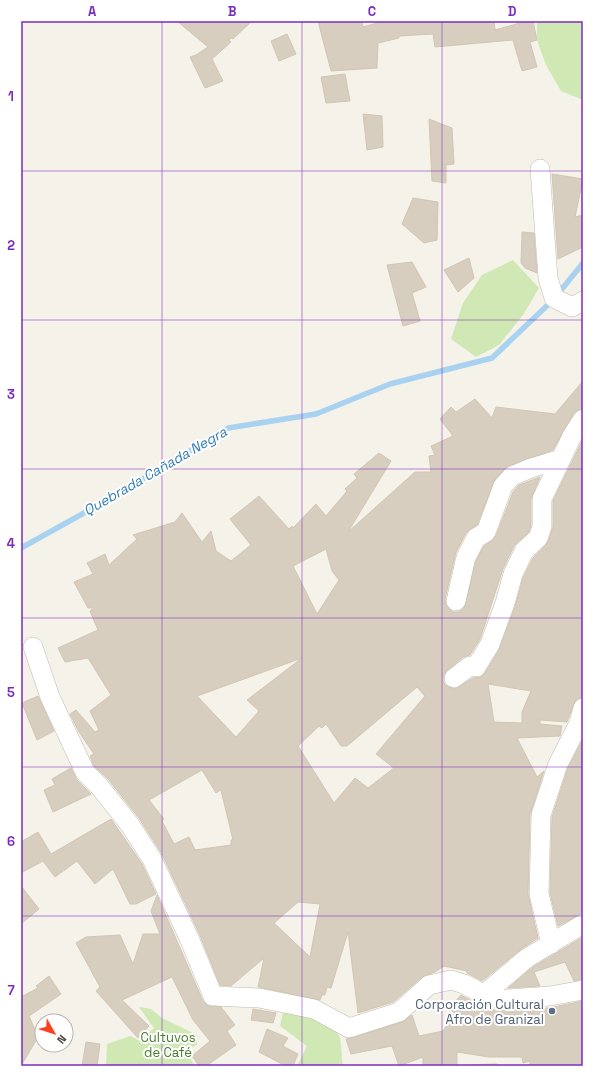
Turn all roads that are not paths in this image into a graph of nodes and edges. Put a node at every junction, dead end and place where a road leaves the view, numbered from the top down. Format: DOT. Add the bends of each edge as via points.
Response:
graph roads {
  1 [pos="540,169"];
  2 [pos="583,301"];
  3 [pos="583,419"];
  4 [pos="561,459"];
  5 [pos="456,601"];
  6 [pos="33,647"];
  7 [pos="454,678"];
  8 [pos="583,708"];
  9 [pos="583,924"];
  10 [pos="551,944"];
  11 [pos="583,990"];
  12 [pos="483,995"];
  1 -- 2 [label="street" via="548,278 554,298 572,307"];
  3 -- 4 [label="street"];
  4 -- 5 [label="street" via="512,476 503,486 486,532 476,538 466,557"];
  4 -- 7 [label="street" via="542,499 542,528 538,538 524,551 513,574 490,644 476,667 470,666"];
  6 -- 12 [label="street" via="50,696 85,772 130,825 152,859 213,996 259,998 314,1009 349,1028 399,1012 429,985 451,980"];
  8 -- 10 [label="street" via="579,722 558,764 541,815 539,894"];
  9 -- 10 [label="street"];
  10 -- 12 [label="street" via="528,958"];
  11 -- 12 [label="street" via="512,1000 494,1000"];
}
